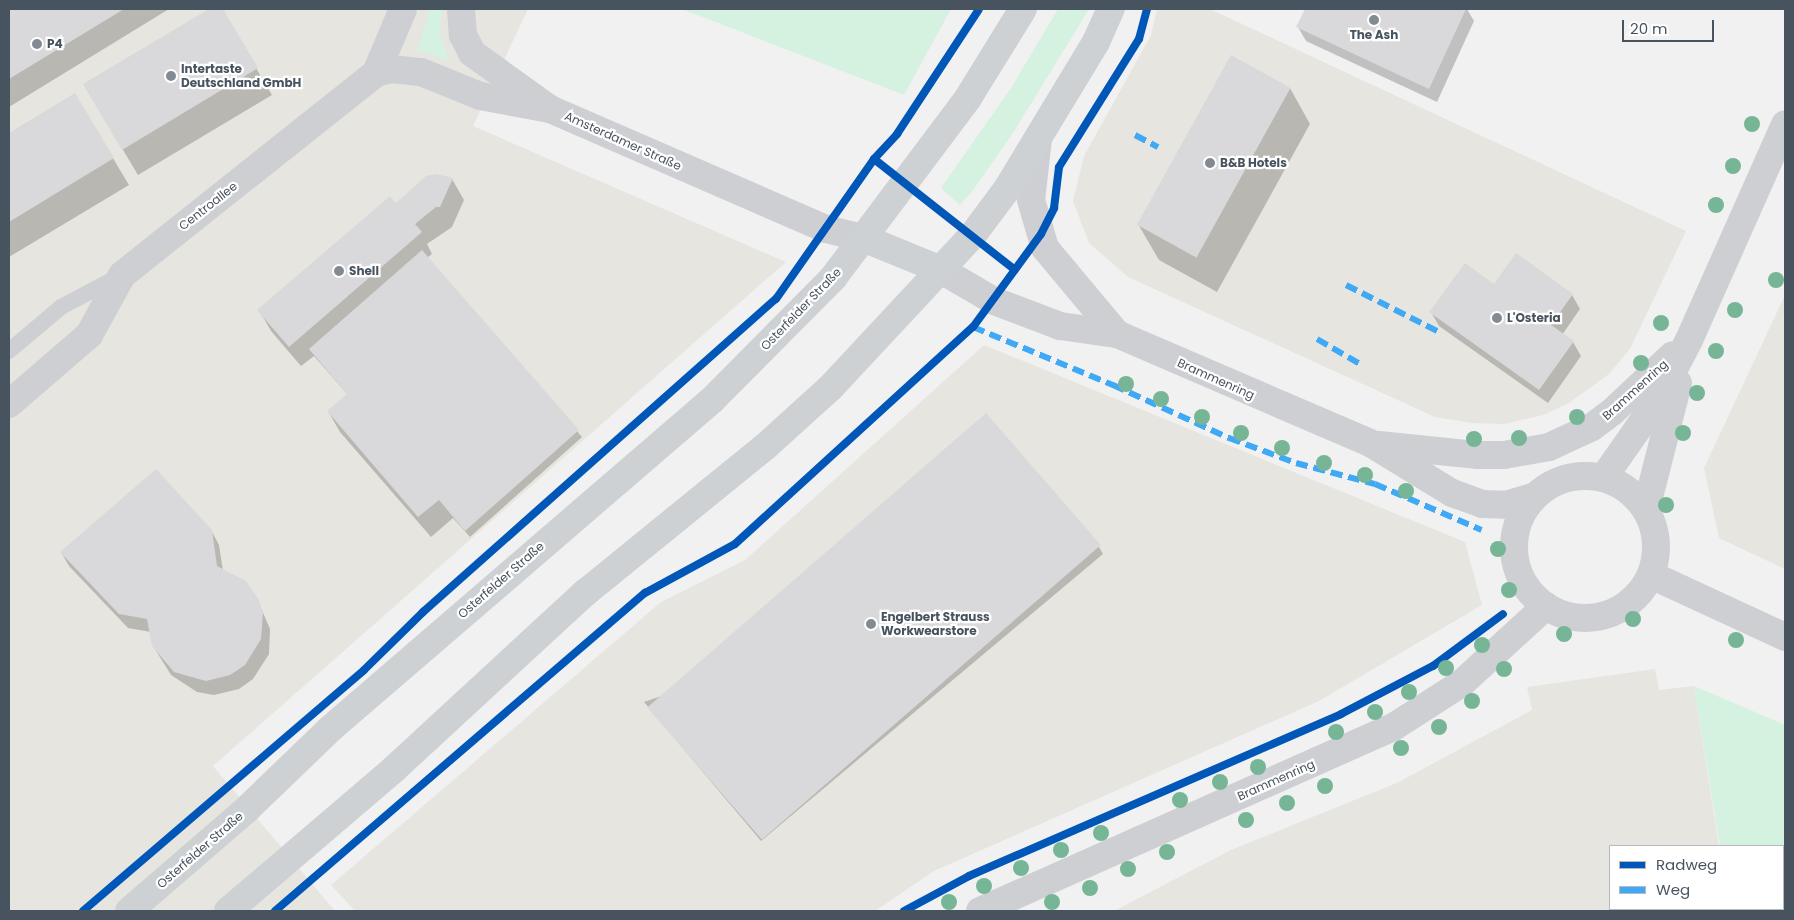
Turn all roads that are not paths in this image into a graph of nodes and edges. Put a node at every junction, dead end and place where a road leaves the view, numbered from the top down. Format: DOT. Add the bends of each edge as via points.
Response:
graph roads {
  1 [pos="403,9"];
  2 [pos="462,9"];
  3 [pos="1023,9"];
  4 [pos="1110,9"];
  5 [pos="376,73"];
  6 [pos="550,109"];
  7 [pos="1785,124"];
  8 [pos="1038,139"];
  9 [pos="863,238"];
  10 [pos="941,270"];
  11 [pos="122,275"];
  12 [pos="1117,334"];
  13 [pos="1689,340"];
  14 [pos="9,351"];
  15 [pos="9,404"];
  16 [pos="1372,444"];
  17 [pos="1604,477"];
  18 [pos="1533,497"];
  19 [pos="1646,509"];
  20 [pos="1651,575"];
  21 [pos="1546,606"];
  22 [pos="1785,637"];
  23 [pos="129,911"];
  24 [pos="228,911"];
  25 [pos="980,911"];
  1 -- 5 [label="street, Centroallee"];
  2 -- 6 [label="street" via="463,35 472,53"];
  3 -- 9 [label="main road, Osterfelder Straße" via="968,98"];
  4 -- 8 [label="main road" via="1096,42"];
  5 -- 6 [label="street, Amsterdamer Straße" via="392,69 421,72 480,96"];
  5 -- 11 [label="street, Centroallee"];
  6 -- 9 [label="street, Amsterdamer Straße" via="826,229"];
  7 -- 13 [label="street, Brammenring"];
  8 -- 10 [label="main road" via="972,236"];
  8 -- 12 [label="street, Brammenring" via="1031,200 1045,248"];
  9 -- 10 [label="main road"];
  9 -- 23 [label="main road, Osterfelder Straße" via="833,278 712,400 330,729 247,809"];
  10 -- 12 [label="street, Brammenring" via="994,301 1060,326"];
  10 -- 24 [label="main road" via="830,387 766,446 585,593 394,769"];
  11 -- 14 [label="lane" via="61,307"];
  11 -- 15 [label="street, Centroallee" via="90,335"];
  12 -- 16 [label="street, Brammenring"];
  13 -- 16 [label="street, Brammenring" via="1612,412 1592,427 1549,447 1504,455 1478,455"];
  13 -- 17 [label="street, Brammenring" via="1658,400"];
  13 -- 19 [label="street, Brammenring"];
  16 -- 18 [label="street, Brammenring" via="1434,485 1482,504 1506,505"];
  17 -- 18 [label="street, Brammenring" via="1578,475 1564,479"];
  17 -- 19 [label="street, Brammenring" via="1614,480 1636,496"];
  18 -- 21 [label="street, Brammenring" via="1516,524 1514,556 1516,568 1530,592"];
  19 -- 20 [label="street, Brammenring" via="1656,542"];
  20 -- 21 [label="street, Brammenring" via="1631,601 1609,614 1572,617"];
  20 -- 22 [label="street"];
  21 -- 25 [label="street, Brammenring" via="1462,683 1395,726"];
}
